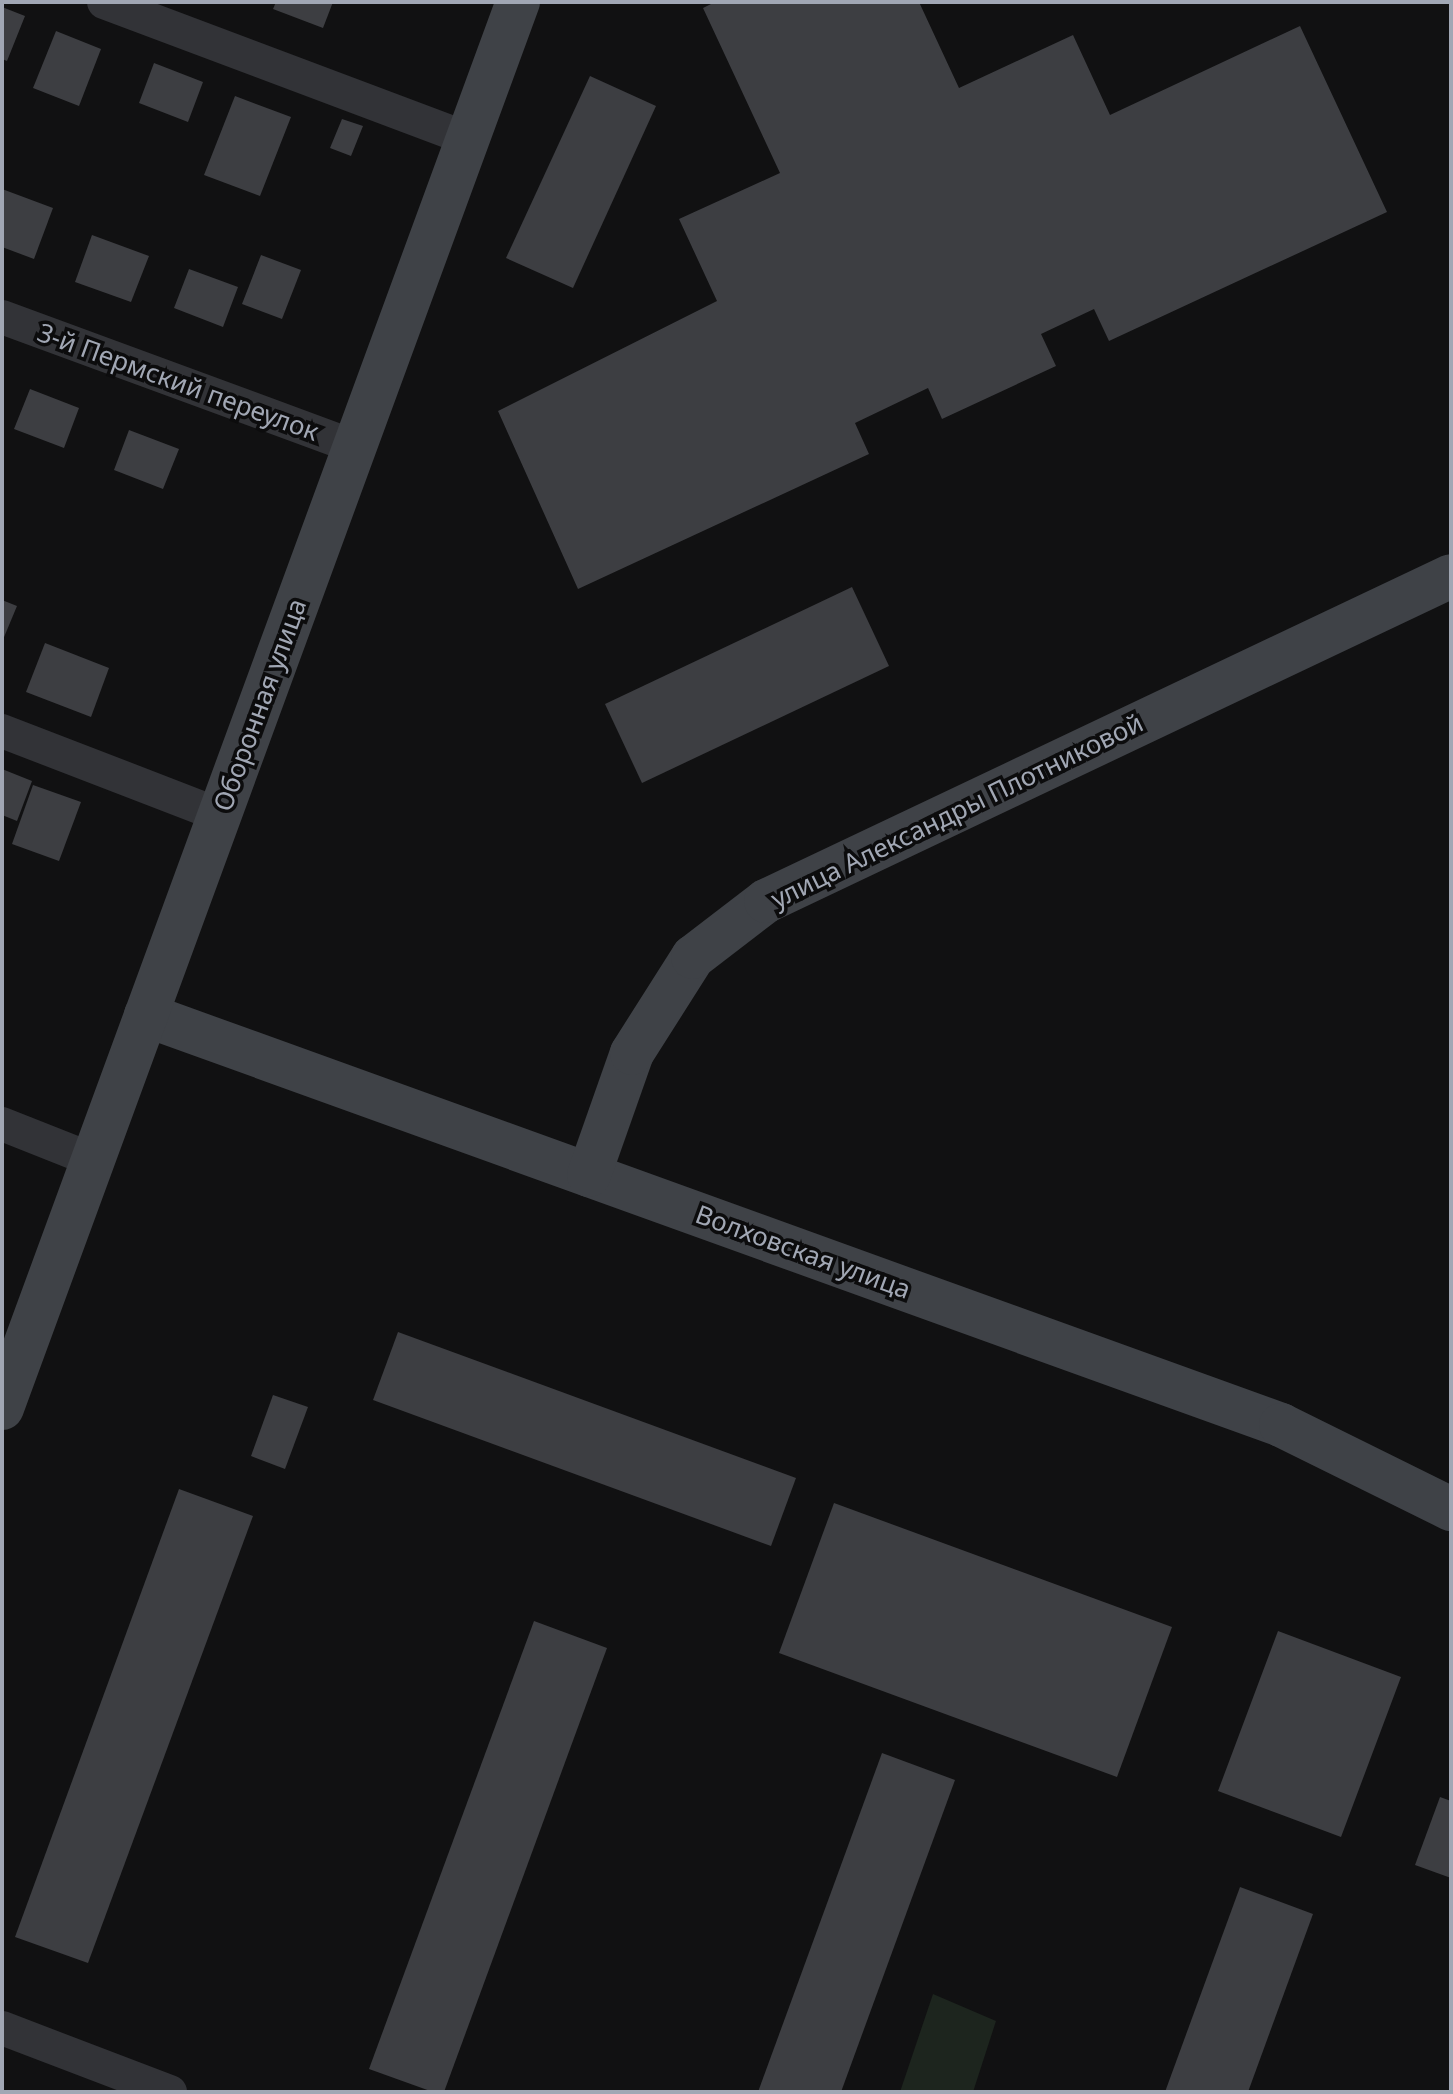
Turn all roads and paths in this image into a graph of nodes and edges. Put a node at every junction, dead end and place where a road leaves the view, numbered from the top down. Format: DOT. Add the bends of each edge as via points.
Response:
graph roads {
  1 [pos="104,2"];
  2 [pos="518,2"];
  3 [pos="468,139"];
  4 [pos="2,317"];
  5 [pos="355,447"];
  6 [pos="1451,576"];
  7 [pos="2,731"];
  8 [pos="220,815"];
  9 [pos="146,1015"];
  10 [pos="2,1124"];
  11 [pos="93,1160"];
  12 [pos="589,1175"];
  13 [pos="2,1408"];
  14 [pos="1451,1509"];
  15 [pos="2,2028"];
  16 [pos="170,2092"];
  1 -- 3 [label="street"];
  2 -- 3 [label="main road, Оборонная улица"];
  3 -- 5 [label="main road, Оборонная улица"];
  4 -- 5 [label="street, 3-й Пермский переулок"];
  5 -- 8 [label="main road, Оборонная улица"];
  6 -- 12 [label="main road, улица Александры Плотниковой" via="766,901 693,957 632,1053"];
  7 -- 8 [label="street"];
  8 -- 9 [label="main road, Оборонная улица"];
  9 -- 11 [label="main road, Оборонная улица"];
  9 -- 12 [label="main road, Волховская улица"];
  10 -- 11 [label="street"];
  11 -- 13 [label="main road, Оборонная улица"];
  12 -- 14 [label="main road, Волховская улица" via="1281,1425"];
  15 -- 16 [label="street"];
}
